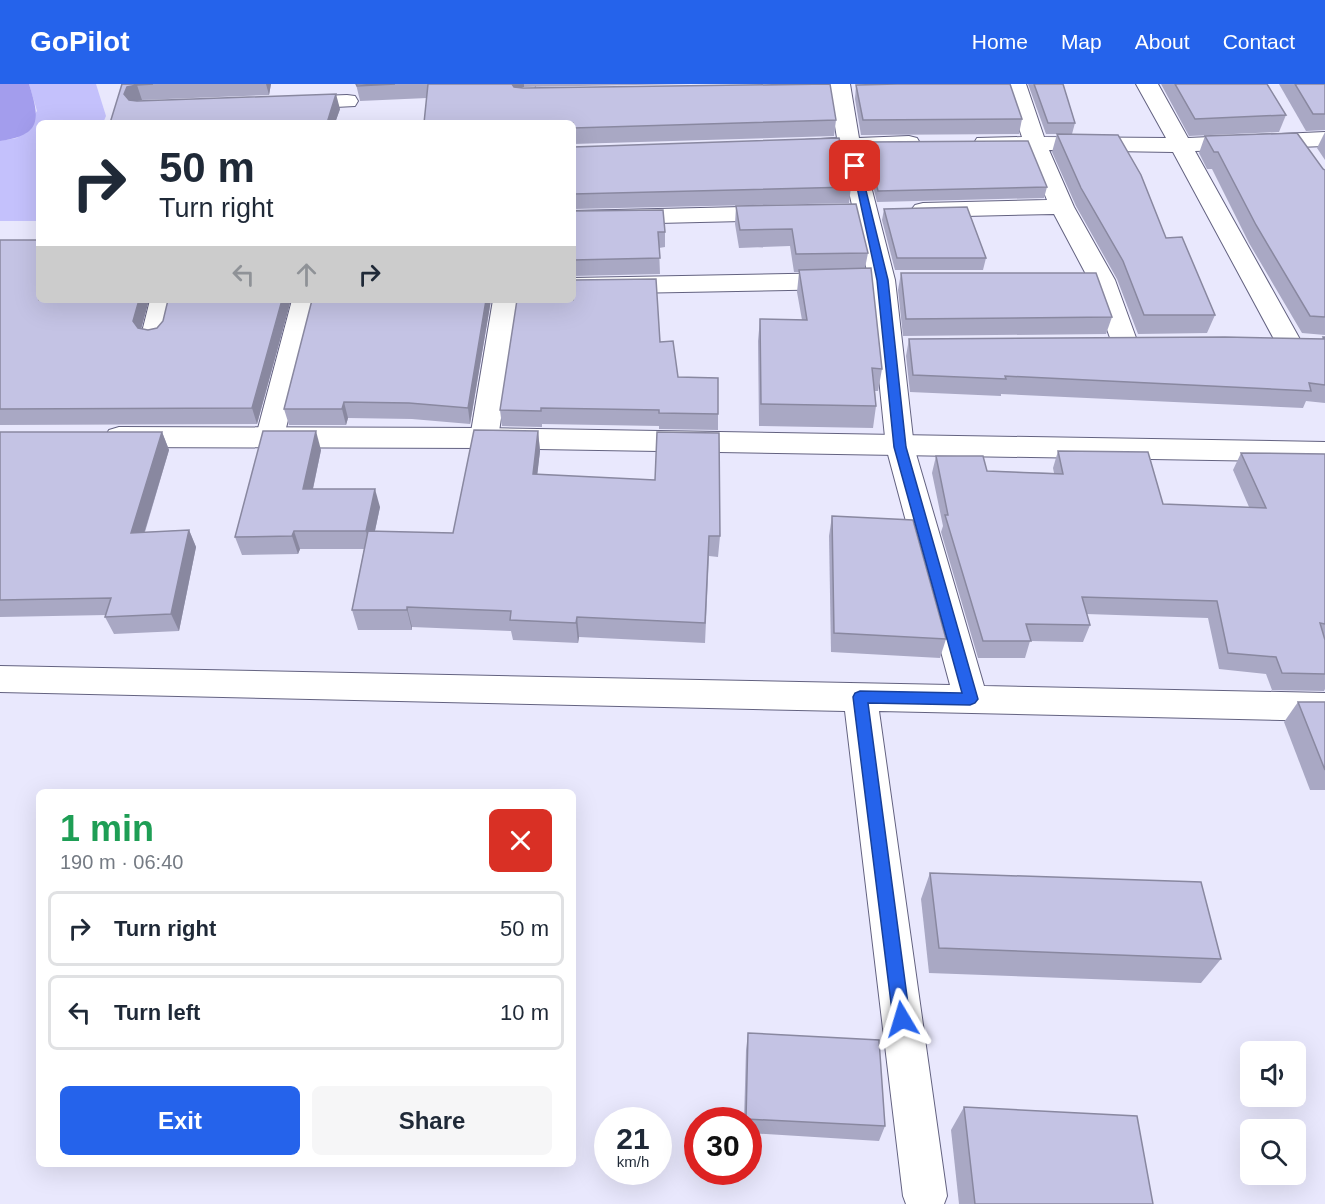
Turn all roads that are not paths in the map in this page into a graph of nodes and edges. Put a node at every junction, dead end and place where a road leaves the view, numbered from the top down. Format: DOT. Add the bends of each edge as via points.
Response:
graph roads {
  1 [pos="1147,84"];
  2 [pos="1008,87"];
  3 [pos="840,88"];
  4 [pos="524,89"];
  5 [pos="348,93"];
  6 [pos="548,94"];
  7 [pos="279,104"];
  8 [pos="343,120"];
  9 [pos="521,120"];
  10 [pos="1291,130"];
  11 [pos="1325,139"];
  12 [pos="931,143"];
  13 [pos="965,143"];
  14 [pos="1035,143"];
  15 [pos="849,144"];
  16 [pos="1179,145"];
  17 [pos="780,146"];
  18 [pos="1314,164"];
  19 [pos="1062,207"];
  20 [pos="875,211"];
  21 [pos="807,213"];
  22 [pos="576,218"];
  23 [pos="894,280"];
  24 [pos="576,286"];
  25 [pos="162,303"];
  26 [pos="304,303"];
  27 [pos="506,303"];
  28 [pos="154,336"];
  29 [pos="1290,344"];
  30 [pos="1126,346"];
  31 [pos="270,436"];
  32 [pos="94,437"];
  33 [pos="484,438"];
  34 [pos="900,447"];
  35 [pos="1325,452"];
  36 [pos="0,679"];
  37 [pos="860,697"];
  38 [pos="970,699"];
  39 [pos="1325,707"];
  40 [pos="925,1196"];
  1 -- 16 [label="street"];
  2 -- 14 [label="street"];
  3 -- 15 [label="street"];
  4 -- 6 [label="street"];
  4 -- 9 [label="street"];
  5 -- 7 [label="street"];
  5 -- 8 [label="street"];
  10 -- 11 [label="street"];
  10 -- 16 [label="street"];
  10 -- 18 [label="street"];
  12 -- 15 [label="street"];
  13 -- 14 [label="street"];
  14 -- 16 [label="street"];
  14 -- 19 [label="street"];
  15 -- 17 [label="street"];
  15 -- 20 [label="street"];
  16 -- 29 [label="street"];
  19 -- 20 [label="street"];
  19 -- 30 [label="street" via="1090,280"];
  20 -- 23 [label="street"];
  21 -- 22 [label="street"];
  23 -- 24 [label="street"];
  23 -- 34 [label="street" via="901,346"];
  25 -- 28 [label="street"];
  26 -- 31 [label="street"];
  27 -- 33 [label="street"];
  31 -- 32 [label="street"];
  31 -- 33 [label="street"];
  33 -- 34 [label="street"];
  34 -- 35 [label="street"];
  34 -- 38 [label="street"];
  36 -- 37 [label="street"];
  37 -- 38 [label="street"];
  37 -- 40 [label="street"];
  38 -- 39 [label="street"];
}
